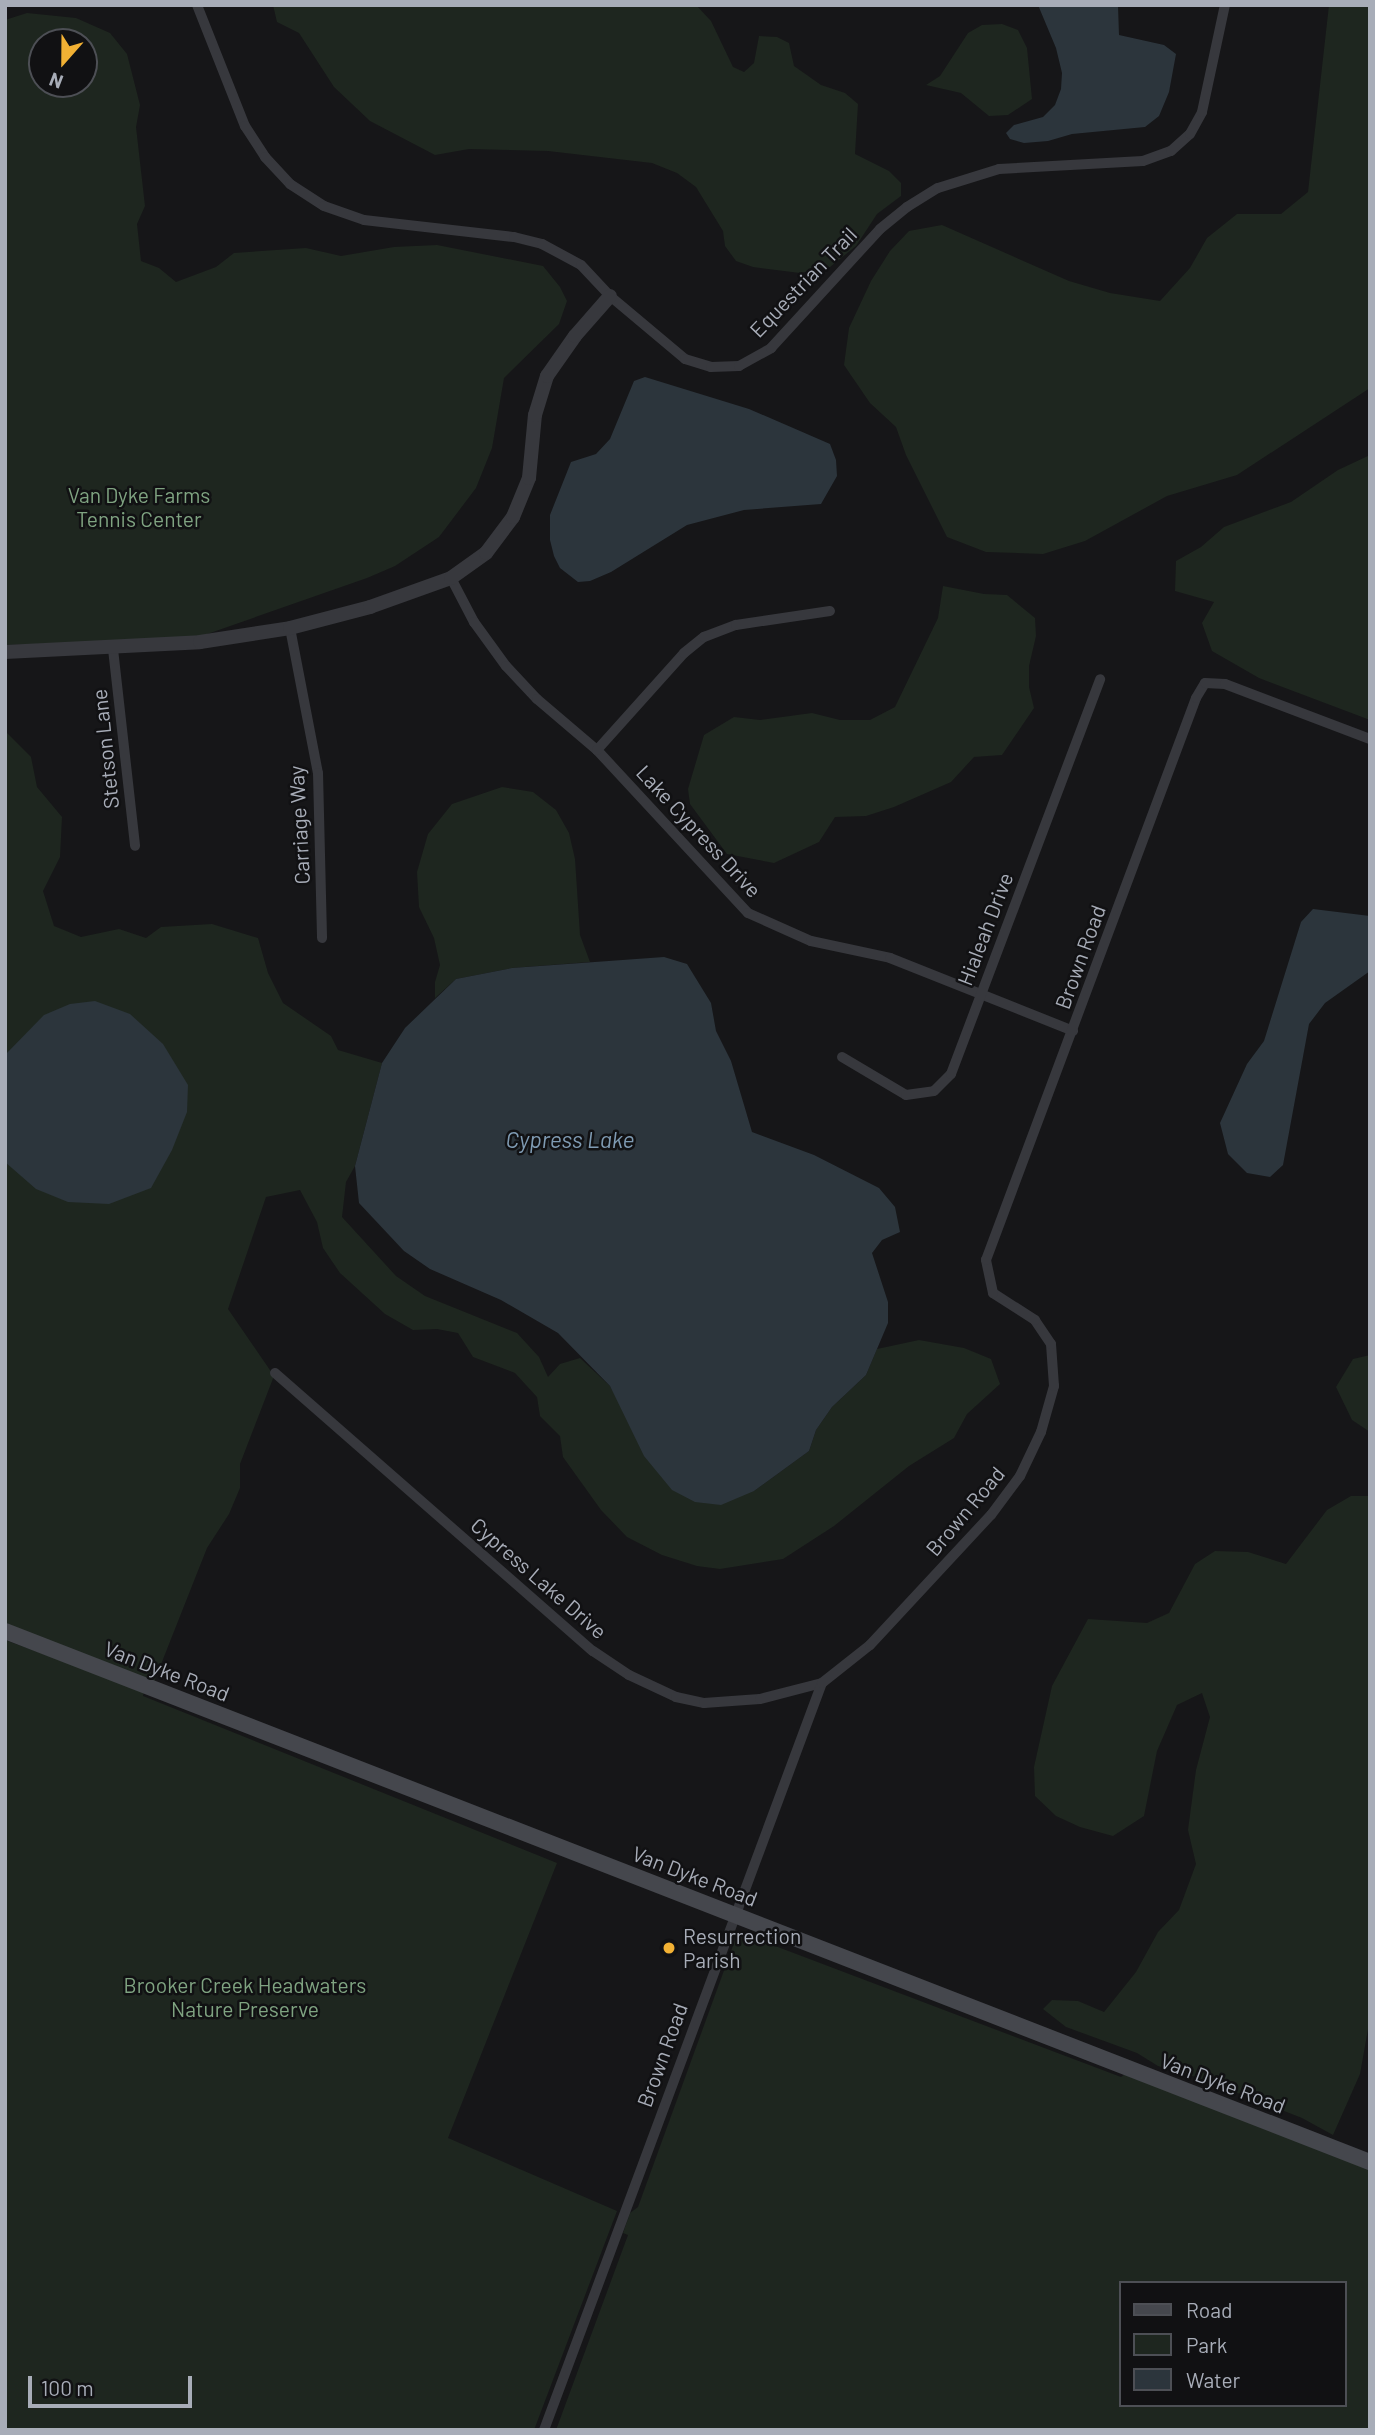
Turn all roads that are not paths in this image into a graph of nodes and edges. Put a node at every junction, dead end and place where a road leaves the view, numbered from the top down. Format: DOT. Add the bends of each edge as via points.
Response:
graph roads {
  1 [pos="197,5"];
  2 [pos="1225,5"];
  3 [pos="610,296"];
  4 [pos="450,578"];
  5 [pos="830,611"];
  6 [pos="290,628"];
  7 [pos="113,649"];
  8 [pos="5,652"];
  9 [pos="1100,679"];
  10 [pos="1370,739"];
  11 [pos="597,750"];
  12 [pos="135,846"];
  13 [pos="323,938"];
  14 [pos="980,996"];
  15 [pos="1073,1031"];
  16 [pos="842,1057"];
  17 [pos="275,1373"];
  18 [pos="5,1630"];
  19 [pos="822,1683"];
  20 [pos="734,1914"];
  21 [pos="1370,2162"];
  22 [pos="544,2430"];
  1 -- 3 [label="street, Equestrian Trail" via="245,126 290,184 324,206 364,220 542,244 581,265"];
  2 -- 3 [label="street, Equestrian Trail" via="1202,112 1191,134 1171,151 1143,161 999,169 938,188 880,229 771,348 739,366 711,367 685,359"];
  3 -- 4 [label="street" via="547,376 535,415 528,478 513,517 485,553"];
  4 -- 6 [label="street" via="370,607"];
  4 -- 11 [label="street, Lake Cypress Drive" via="506,666"];
  5 -- 11 [label="street" via="736,625 704,637 684,653"];
  6 -- 7 [label="street"];
  6 -- 13 [label="street, Carriage Way" via="318,773"];
  7 -- 8 [label="street"];
  7 -- 12 [label="street, Stetson Lane"];
  9 -- 14 [label="street, Hialeah Drive"];
  10 -- 15 [label="street, Brown Road" via="1225,684 1205,682"];
  11 -- 14 [label="street, Lake Cypress Drive" via="748,913 811,941 890,958"];
  14 -- 15 [label="street, Lake Cypress Drive"];
  14 -- 16 [label="street, Hialeah Drive" via="951,1074 934,1091 906,1095"];
  15 -- 19 [label="street, Brown Road" via="986,1260 993,1293 1035,1320 1051,1344 1054,1387 1041,1432 1020,1476 991,1515 870,1645"];
  17 -- 19 [label="street, Cypress Lake Drive" via="593,1651 629,1675 676,1697 704,1703 760,1699"];
  18 -- 20 [label="main road, Van Dyke Road"];
  19 -- 20 [label="street, Brown Road"];
  20 -- 21 [label="main road, Van Dyke Road"];
  20 -- 22 [label="street, Brown Road"];
}
